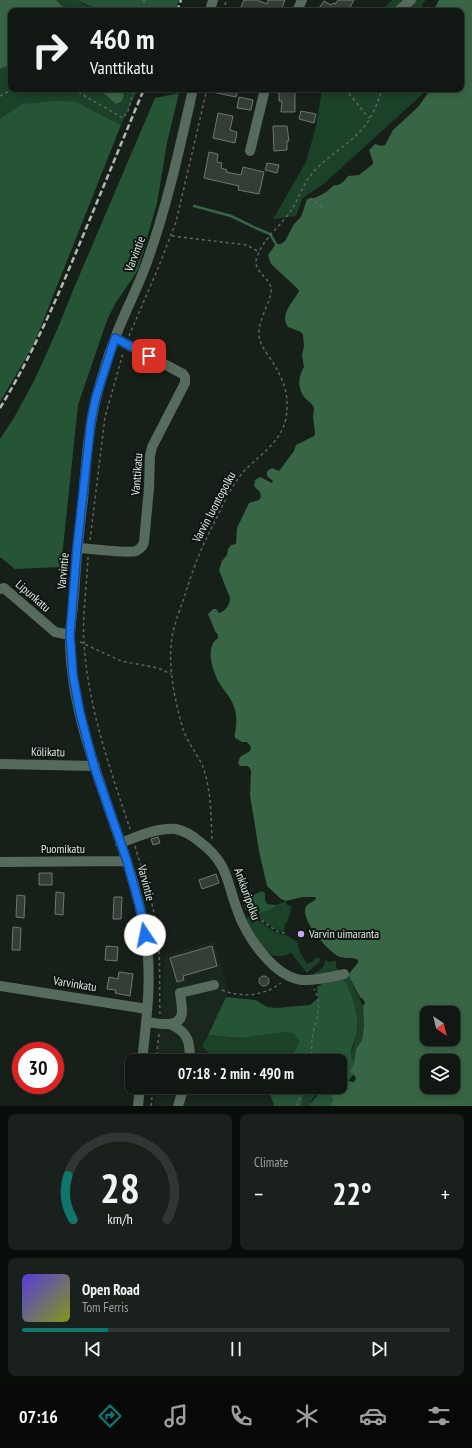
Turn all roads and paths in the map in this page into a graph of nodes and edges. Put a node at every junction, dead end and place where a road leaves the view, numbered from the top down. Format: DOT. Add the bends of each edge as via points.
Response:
graph roads {
  1 [pos="411,0"];
  2 [pos="402,8"];
  3 [pos="78,92"];
  4 [pos="133,92"];
  5 [pos="192,92"];
  6 [pos="206,92"];
  7 [pos="264,92"];
  8 [pos="347,92"];
  9 [pos="381,92"];
  10 [pos="369,118"];
  11 [pos="250,151"];
  12 [pos="310,198"];
  13 [pos="322,206"];
  14 [pos="171,236"];
  15 [pos="259,252"];
  16 [pos="115,338"];
  17 [pos="126,344"];
  18 [pos="77,548"];
  19 [pos="89,548"];
  20 [pos="0,590"];
  21 [pos="70,635"];
  22 [pos="84,644"];
  23 [pos="171,674"];
  24 [pos="0,764"];
  25 [pos="94,766"];
  26 [pos="133,839"];
  27 [pos="120,843"];
  28 [pos="213,854"];
  29 [pos="127,861"];
  30 [pos="0,862"];
  31 [pos="237,912"];
  32 [pos="285,933"];
  33 [pos="344,974"];
  34 [pos="290,976"];
  35 [pos="306,980"];
  36 [pos="214,985"];
  37 [pos="0,986"];
  38 [pos="147,1008"];
  39 [pos="146,1022"];
  40 [pos="160,1024"];
  41 [pos="172,1025"];
  42 [pos="143,1054"];
  43 [pos="157,1054"];
  44 [pos="190,1054"];
  45 [pos="312,1054"];
  46 [pos="139,1094"];
  47 [pos="152,1094"];
  48 [pos="182,1094"];
  49 [pos="301,1094"];
  50 [pos="138,1106"];
  51 [pos="151,1106"];
  52 [pos="178,1106"];
  53 [pos="296,1106"];
  1 -- 2 [label="street"];
  3 -- 4 [label="path" via="123,118 128,111"];
  5 -- 16 [label="street, Varvintie" via="158,232"];
  6 -- 14 [label="path"];
  7 -- 11 [label="street"];
  8 -- 10 [label="path"];
  9 -- 10 [label="path"];
  10 -- 15 [label="path" via="362,128 310,176 289,214"];
  12 -- 13 [label="path"];
  14 -- 15 [label="path" via="247,245"];
  14 -- 17 [label="path"];
  15 -- 23 [label="path, Varvin luontopolku" via="256,266 271,290 260,324 259,338 283,380 286,392 286,420 280,434 236,482 199,554 175,624 171,646"];
  16 -- 17 [label="street, Vanttikatu"];
  16 -- 18 [label="street, Varvintie" via="91,421"];
  17 -- 19 [label="path" via="105,417"];
  17 -- 19 [label="street, Vanttikatu" via="183,374 185,383 152,447 143,545 132,552"];
  18 -- 19 [label="street, Vanttikatu"];
  18 -- 21 [label="street, Varvintie"];
  19 -- 22 [label="path"];
  20 -- 21 [label="street, Lipunkatu" via="4,588 55,632"];
  21 -- 22 [label="path"];
  21 -- 25 [label="street, Varvintie" via="76,695"];
  22 -- 23 [label="path" via="121,661 158,668"];
  22 -- 26 [label="path" via="98,726"];
  23 -- 28 [label="path, Varvin luontopolku" via="184,733 206,776"];
  24 -- 25 [label="street, Kölikatu"];
  25 -- 27 [label="street, Varvintie"];
  26 -- 27 [label="street, Ankkuripolku"];
  26 -- 28 [label="street, Ankkuripolku" via="161,830 177,829 192,836"];
  26 -- 40 [label="path" via="152,903 157,930"];
  27 -- 29 [label="street, Varvintie"];
  28 -- 31 [label="street, Ankkuripolku" via="226,872"];
  29 -- 30 [label="street, Puomikatu"];
  29 -- 38 [label="street, Varvintie" via="144,926 148,965"];
  31 -- 32 [label="path" via="261,920 278,932"];
  31 -- 34 [label="street, Ankkuripolku" via="250,938 263,955 276,968"];
  33 -- 35 [label="street, Ankkuripolku"];
  34 -- 35 [label="street, Ankkuripolku"];
  34 -- 36 [label="path" via="270,989 256,994 239,995"];
  35 -- 45 [label="path" via="317,994 319,1006 312,1040"];
  36 -- 41 [label="street" via="180,993 181,1016"];
  37 -- 38 [label="street, Varvinkatu"];
  38 -- 39 [label="street, Varvintie"];
  39 -- 40 [label="street"];
  39 -- 42 [label="street, Varvintie"];
  40 -- 41 [label="street"];
  40 -- 43 [label="path"];
  41 -- 44 [label="street" via="182,1030 188,1039"];
  46 -- 50 [label="street"];
  47 -- 51 [label="path"];
  48 -- 52 [label="street"];
  49 -- 53 [label="path"];
}
